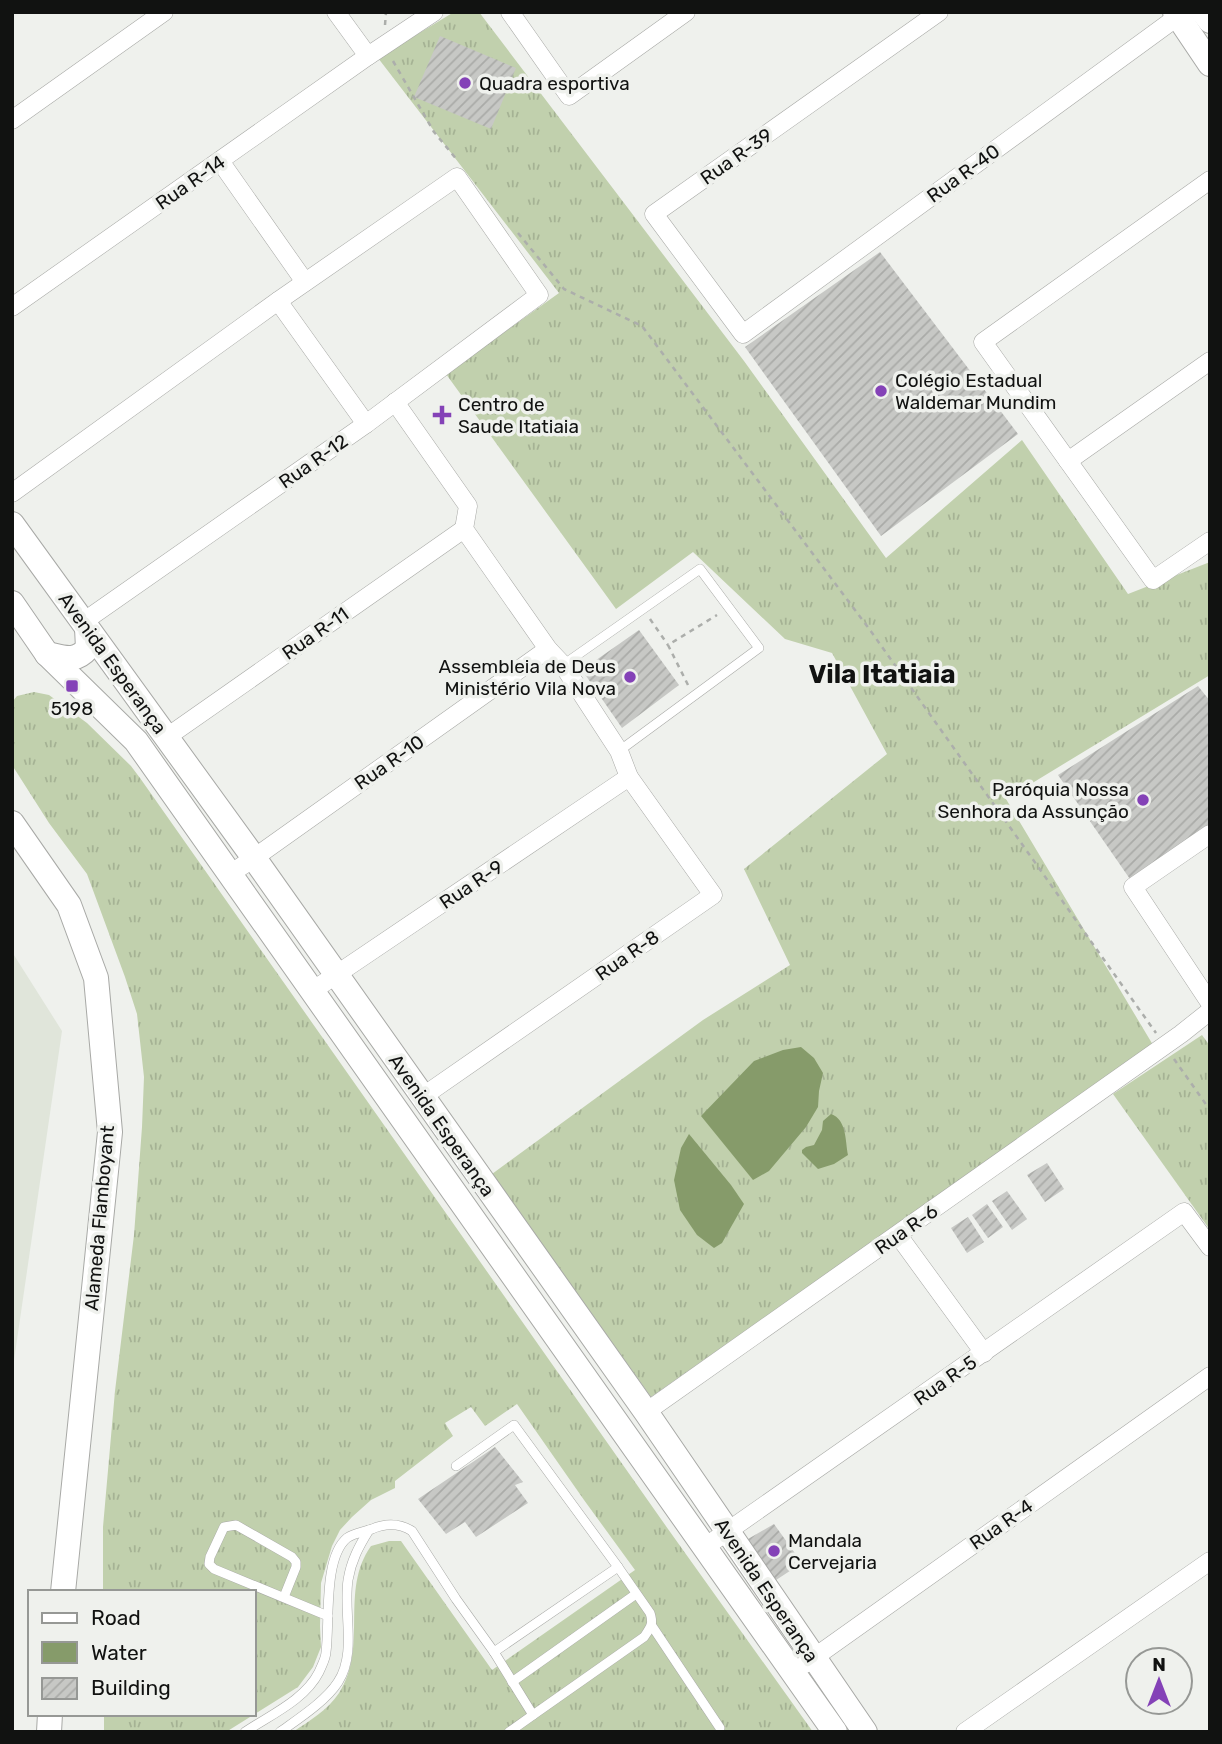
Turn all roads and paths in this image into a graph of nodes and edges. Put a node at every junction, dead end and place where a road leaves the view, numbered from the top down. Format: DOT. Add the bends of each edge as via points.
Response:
graph roads {
  1 [pos="164,12"];
  2 [pos="336,12"];
  3 [pos="386,12"];
  4 [pos="510,12"];
  5 [pos="686,12"];
  6 [pos="939,12"];
  7 [pos="1203,12"];
  8 [pos="1179,14"];
  9 [pos="430,15"];
  10 [pos="1210,21"];
  11 [pos="384,45"];
  12 [pos="368,56"];
  13 [pos="1210,64"];
  14 [pos="12,120"];
  15 [pos="220,161"];
  16 [pos="460,163"];
  17 [pos="1210,180"];
  18 [pos="512,226"];
  19 [pos="305,282"];
  20 [pos="278,301"];
  21 [pos="12,307"];
  22 [pos="743,334"];
  23 [pos="1210,361"];
  24 [pos="395,402"];
  25 [pos="366,424"];
  26 [pos="1068,461"];
  27 [pos="12,493"];
  28 [pos="12,524"];
  29 [pos="464,529"];
  30 [pos="1210,541"];
  31 [pos="12,603"];
  32 [pos="729,607"];
  33 [pos="643,609"];
  34 [pos="20,620"];
  35 [pos="85,625"];
  36 [pos="668,645"];
  37 [pos="548,649"];
  38 [pos="47,654"];
  39 [pos="563,665"];
  40 [pos="693,696"];
  41 [pos="167,737"];
  42 [pos="618,751"];
  43 [pos="629,776"];
  44 [pos="12,823"];
  45 [pos="1210,834"];
  46 [pos="254,858"];
  47 [pos="230,873"];
  48 [pos="335,975"];
  49 [pos="312,991"];
  50 [pos="1210,1003"];
  51 [pos="1210,1011"];
  52 [pos="1165,1045"];
  53 [pos="422,1097"];
  54 [pos="1210,1111"];
  55 [pos="898,1235"];
  56 [pos="1210,1247"];
  57 [pos="984,1353"];
  58 [pos="1210,1376"];
  59 [pos="646,1412"];
  60 [pos="456,1466"];
  61 [pos="369,1530"];
  62 [pos="728,1531"];
  63 [pos="705,1547"];
  64 [pos="1210,1561"];
  65 [pos="618,1567"];
  66 [pos="63,1590"];
  67 [pos="636,1594"];
  68 [pos="284,1597"];
  69 [pos="328,1615"];
  70 [pos="652,1626"];
  71 [pos="494,1652"];
  72 [pos="803,1665"];
  73 [pos="512,1682"];
  74 [pos="299,1696"];
  75 [pos="312,1707"];
  76 [pos="533,1715"];
  77 [pos="720,1728"];
  78 [pos="245,1732"];
  79 [pos="280,1732"];
  80 [pos="509,1732"];
  81 [pos="835,1732"];
  82 [pos="865,1732"];
  83 [pos="965,1732"];
  1 -- 14 [label="street"];
  2 -- 12 [label="street"];
  3 -- 11 [label="path"];
  4 -- 5 [label="street" via="569,96"];
  6 -- 22 [label="street, Rua R-39" via="654,214"];
  7 -- 10 [label="main road"];
  8 -- 13 [label="main road"];
  8 -- 22 [label="street, Rua R-40"];
  9 -- 11 [label="street, Rua R-14"];
  11 -- 12 [label="street, Rua R-14"];
  11 -- 16 [label="path" via="434,131"];
  12 -- 15 [label="street, Rua R-14"];
  15 -- 19 [label="street"];
  15 -- 21 [label="street, Rua R-14"];
  17 -- 26 [label="street" via="983,342"];
  18 -- 52 [label="path" via="564,289 642,326 870,630"];
  19 -- 20 [label="street"];
  19 -- 24 [label="street, Rua R-12" via="457,177 539,295"];
  20 -- 25 [label="street"];
  20 -- 27 [label="street"];
  23 -- 26 [label="street"];
  24 -- 25 [label="street, Rua R-12"];
  24 -- 29 [label="street" via="468,506"];
  25 -- 35 [label="street, Rua R-12"];
  26 -- 30 [label="street" via="1153,580"];
  28 -- 35 [label="main road, Avenida Esperança"];
  29 -- 37 [label="street"];
  29 -- 41 [label="street, Rua R-11"];
  31 -- 34 [label="main road, Avenida Esperança"];
  32 -- 33 [label="lane" via="700,569"];
  32 -- 36 [label="path"];
  32 -- 40 [label="lane" via="759,648"];
  33 -- 36 [label="path"];
  33 -- 39 [label="lane"];
  34 -- 38 [label="main road, Avenida Esperança"];
  35 -- 38 [label="main road" via="88,648 81,656 70,659"];
  35 -- 41 [label="main road, Avenida Esperança"];
  36 -- 40 [label="path"];
  37 -- 39 [label="street"];
  37 -- 46 [label="street, Rua R-10"];
  38 -- 47 [label="main road, Avenida Esperança" via="136,741"];
  39 -- 42 [label="street"];
  40 -- 42 [label="lane"];
  41 -- 46 [label="main road, Avenida Esperança"];
  42 -- 43 [label="street"];
  43 -- 48 [label="street, Rua R-9"];
  43 -- 53 [label="street, Rua R-8" via="713,895"];
  44 -- 66 [label="main road, Alameda Flamboyant" via="69,905 96,978 110,1132"];
  45 -- 50 [label="street" via="1133,887"];
  46 -- 47 [label="street, Rua R-10"];
  46 -- 48 [label="main road, Avenida Esperança"];
  47 -- 49 [label="main road, Avenida Esperança"];
  48 -- 49 [label="street, Rua R-9"];
  48 -- 53 [label="main road, Avenida Esperança"];
  49 -- 63 [label="main road, Avenida Esperança"];
  51 -- 52 [label="street, Rua R-6"];
  52 -- 54 [label="path"];
  52 -- 55 [label="street, Rua R-6"];
  53 -- 59 [label="main road, Avenida Esperança"];
  55 -- 57 [label="street"];
  55 -- 59 [label="street, Rua R-6"];
  56 -- 57 [label="street, Rua R-5" via="1184,1212"];
  57 -- 62 [label="street, Rua R-5"];
  58 -- 72 [label="street, Rua R-4"];
  59 -- 62 [label="main road, Avenida Esperança"];
  60 -- 65 [label="lane" via="514,1426"];
  61 -- 69 [label="lane" via="342,1543 333,1562"];
  61 -- 71 [label="lane" via="395,1524 412,1531"];
  61 -- 75 [label="lane" via="352,1562 348,1582 346,1666 338,1682"];
  62 -- 63 [label="street, Rua R-5"];
  62 -- 72 [label="main road, Avenida Esperança"];
  63 -- 72 [label="main road, Avenida Esperança"];
  64 -- 83 [label="street"];
  65 -- 67 [label="lane"];
  65 -- 71 [label="lane"];
  67 -- 70 [label="lane" via="650,1613"];
  67 -- 73 [label="lane"];
  68 -- 68 [label="lane" via="296,1567 292,1557 236,1525 224,1527 209,1564"];
  68 -- 69 [label="lane"];
  69 -- 74 [label="lane" via="326,1655"];
  70 -- 76 [label="lane" via="644,1637"];
  70 -- 77 [label="lane"];
  71 -- 73 [label="lane"];
  72 -- 81 [label="main road, Avenida Esperança"];
  72 -- 82 [label="main road, Avenida Esperança"];
  73 -- 76 [label="lane"];
  74 -- 75 [label="lane"];
  74 -- 78 [label="lane"];
  75 -- 79 [label="lane"];
  76 -- 80 [label="lane"];
}
